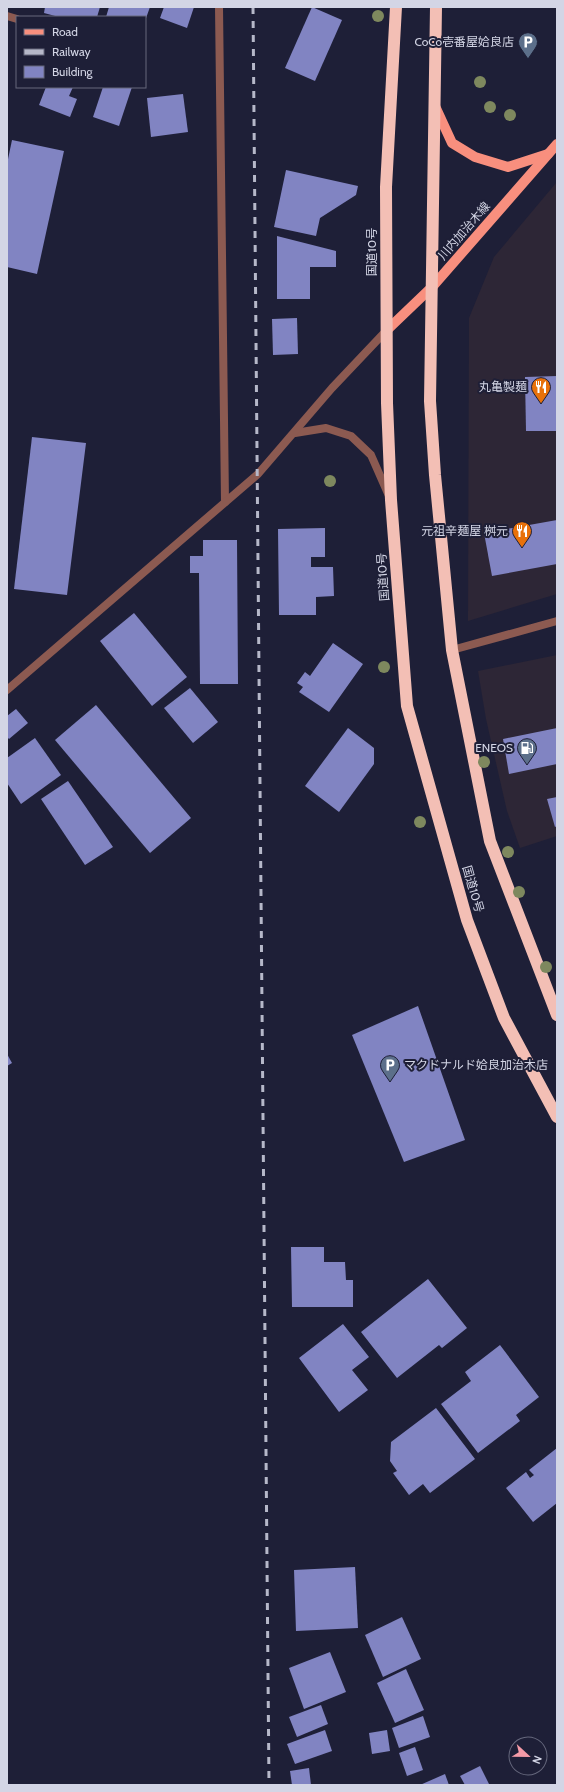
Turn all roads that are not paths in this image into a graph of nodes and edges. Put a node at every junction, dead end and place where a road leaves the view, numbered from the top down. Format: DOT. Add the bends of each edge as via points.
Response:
graph roads {
  1 [pos="10,7"];
  2 [pos="219,7"];
  3 [pos="396,7"];
  4 [pos="436,7"];
  5 [pos="7,16"];
  6 [pos="435,106"];
  7 [pos="557,144"];
  8 [pos="548,154"];
  9 [pos="433,286"];
  10 [pos="386,331"];
  11 [pos="294,433"];
  12 [pos="391,500"];
  13 [pos="225,502"];
  14 [pos="557,620"];
  15 [pos="452,650"];
  16 [pos="7,690"];
  17 [pos="557,1015"];
  18 [pos="557,1117"];
  1 -- 5 [label="street"];
  2 -- 13 [label="street"];
  3 -- 10 [label="highway, 国道10号" via="386,188"];
  4 -- 6 [label="highway"];
  6 -- 8 [label="main road" via="452,143 475,157 508,167"];
  6 -- 9 [label="highway"];
  7 -- 8 [label="main road, 川内加治木線"];
  8 -- 9 [label="main road, 川内加治木線"];
  9 -- 10 [label="main road, 川内加治木線"];
  9 -- 15 [label="highway" via="430,401"];
  10 -- 11 [label="street"];
  10 -- 12 [label="highway, 国道10号"];
  11 -- 12 [label="street" via="326,428 351,436 371,454"];
  11 -- 13 [label="street" via="258,474"];
  12 -- 18 [label="highway, 国道10号" via="407,706 467,920 504,1018"];
  13 -- 16 [label="street"];
  14 -- 15 [label="street"];
  15 -- 17 [label="highway" via="490,841"];
}
